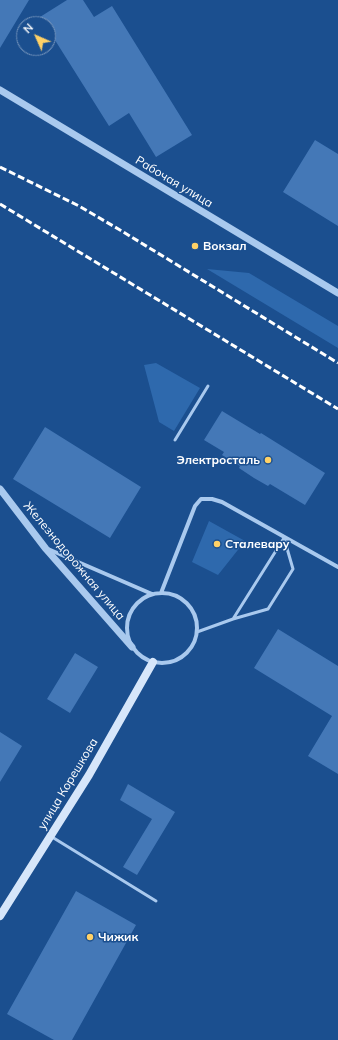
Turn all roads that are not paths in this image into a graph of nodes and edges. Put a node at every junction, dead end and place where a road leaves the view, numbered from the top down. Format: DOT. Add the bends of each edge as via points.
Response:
graph roads {
  1 [pos="0,90"];
  2 [pos="338,293"];
  3 [pos="208,386"];
  4 [pos="175,440"];
  5 [pos="0,489"];
  6 [pos="284,538"];
  7 [pos="46,549"];
  8 [pos="338,567"];
  9 [pos="161,593"];
  10 [pos="152,594"];
  11 [pos="233,619"];
  12 [pos="197,632"];
  13 [pos="132,647"];
  14 [pos="153,662"];
  15 [pos="51,836"];
  16 [pos="156,901"];
  17 [pos="0,916"];
  1 -- 2 [label="street, Рабочая улица"];
  3 -- 4 [label="lane"];
  5 -- 7 [label="street, Железнодорожная улица"];
  6 -- 8 [label="street"];
  6 -- 9 [label="street" via="222,502 202,499 195,506"];
  6 -- 11 [label="lane"];
  6 -- 11 [label="lane" via="293,569 268,609"];
  7 -- 10 [label="street"];
  7 -- 13 [label="street, Железнодорожная улица"];
  9 -- 10 [label="street"];
  9 -- 12 [label="street" via="180,598 188,605 196,622"];
  10 -- 13 [label="street" via="136,604 131,612 127,629"];
  11 -- 12 [label="lane"];
  12 -- 14 [label="street" via="194,642 182,657 173,662"];
  13 -- 14 [label="street" via="137,654"];
  14 -- 15 [label="main road, улица Корешкова"];
  15 -- 16 [label="lane"];
  15 -- 17 [label="main road, улица Корешкова"];
}
